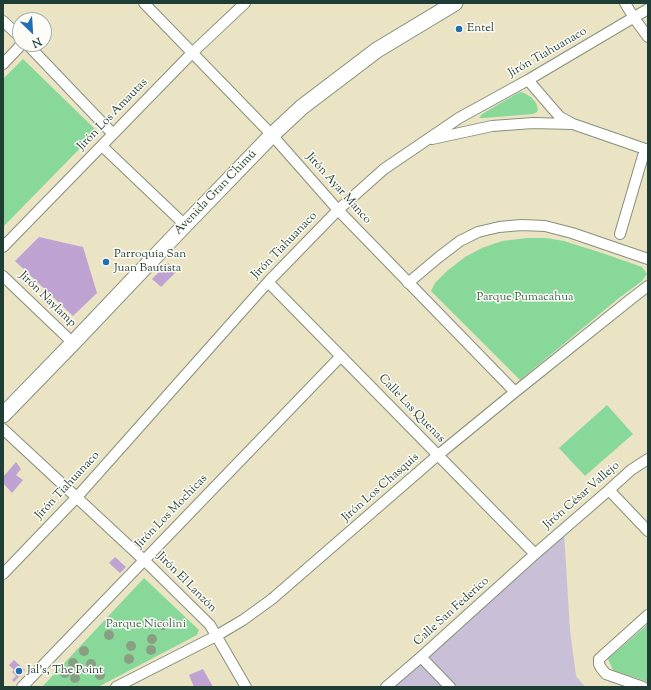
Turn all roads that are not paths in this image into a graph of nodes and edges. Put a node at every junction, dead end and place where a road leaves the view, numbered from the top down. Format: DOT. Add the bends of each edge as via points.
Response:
graph roads {
  1 [pos="144,3"];
  2 [pos="245,3"];
  3 [pos="454,3"];
  4 [pos="625,3"];
  5 [pos="648,9"];
  6 [pos="634,18"];
  7 [pos="3,21"];
  8 [pos="12,29"];
  9 [pos="648,37"];
  10 [pos="14,52"];
  11 [pos="35,52"];
  12 [pos="192,53"];
  13 [pos="3,64"];
  14 [pos="528,80"];
  15 [pos="572,124"];
  16 [pos="113,134"];
  17 [pos="272,135"];
  18 [pos="425,141"];
  19 [pos="102,146"];
  20 [pos="645,153"];
  21 [pos="338,210"];
  22 [pos="185,225"];
  23 [pos="620,234"];
  24 [pos="3,248"];
  25 [pos="648,259"];
  26 [pos="3,276"];
  27 [pos="268,282"];
  28 [pos="408,283"];
  29 [pos="648,286"];
  30 [pos="73,343"];
  31 [pos="341,356"];
  32 [pos="515,392"];
  33 [pos="3,415"];
  34 [pos="3,429"];
  35 [pos="438,455"];
  36 [pos="648,459"];
  37 [pos="609,490"];
  38 [pos="77,497"];
  39 [pos="648,531"];
  40 [pos="535,554"];
  41 [pos="144,560"];
  42 [pos="3,574"];
  43 [pos="648,615"];
  44 [pos="216,636"];
  45 [pos="422,657"];
  46 [pos="22,687"];
  47 [pos="116,687"];
  48 [pos="246,687"];
  49 [pos="386,687"];
  50 [pos="450,687"];
  51 [pos="643,687"];
  1 -- 12 [label="street, Jirón Ayar Manco"];
  2 -- 12 [label="street, Jirón Los Amautas"];
  3 -- 17 [label="street, Avenida Gran Chimú" via="377,50 302,107"];
  4 -- 6 [label="street"];
  5 -- 6 [label="street, Jirón Tiahuanaco"];
  6 -- 9 [label="street"];
  6 -- 14 [label="street, Jirón Tiahuanaco"];
  7 -- 8 [label="street"];
  10 -- 13 [label="street"];
  11 -- 16 [label="street"];
  12 -- 16 [label="street, Jirón Los Amautas"];
  12 -- 17 [label="street, Jirón Ayar Manco"];
  14 -- 15 [label="street" via="560,117"];
  14 -- 18 [label="street, Jirón Tiahuanaco" via="459,118"];
  15 -- 18 [label="street" via="492,126"];
  15 -- 20 [label="street"];
  16 -- 19 [label="street, Jirón Los Amautas"];
  17 -- 21 [label="street, Jirón Ayar Manco"];
  17 -- 22 [label="street, Avenida Gran Chimú"];
  18 -- 21 [label="street, Jirón Tiahuanaco" via="384,169"];
  19 -- 22 [label="street"];
  19 -- 24 [label="street, Jirón Los Amautas"];
  20 -- 23 [label="street"];
  21 -- 27 [label="street, Jirón Tiahuanaco"];
  21 -- 28 [label="street, Jirón Ayar Manco"];
  22 -- 30 [label="street, Avenida Gran Chimú"];
  25 -- 28 [label="street" via="545,226 499,227 478,232 460,241"];
  26 -- 30 [label="street, Jirón Naylamp"];
  27 -- 31 [label="street, Calle Las Quenas"];
  27 -- 38 [label="street, Jirón Tiahuanaco"];
  28 -- 32 [label="street, Jirón Ayar Manco"];
  29 -- 32 [label="street, Jirón Los Chasquis"];
  30 -- 33 [label="street, Avenida Gran Chimú"];
  31 -- 35 [label="street, Calle Las Quenas"];
  31 -- 41 [label="street, Jirón Los Mochicas"];
  32 -- 35 [label="street, Jirón Los Chasquis"];
  34 -- 38 [label="street, Jirón El Lanzón"];
  35 -- 40 [label="street, Calle Las Quenas"];
  35 -- 44 [label="street, Jirón Los Chasquis" via="272,599"];
  36 -- 37 [label="street, Jirón César Vallejo"];
  37 -- 39 [label="street"];
  37 -- 40 [label="street, Jirón César Vallejo"];
  38 -- 41 [label="street, Jirón El Lanzón"];
  38 -- 42 [label="street, Jirón Tiahuanaco"];
  40 -- 45 [label="street, Calle San Federico"];
  41 -- 44 [label="street, Jirón El Lanzón" via="210,626"];
  41 -- 46 [label="street, Jirón Los Mochicas"];
  43 -- 51 [label="street" via="599,659 599,664 606,674"];
  44 -- 47 [label="street, Jirón Los Chasquis"];
  44 -- 48 [label="street, Jirón El Lanzón"];
  45 -- 49 [label="street, Calle San Federico"];
  45 -- 50 [label="street"];
}
